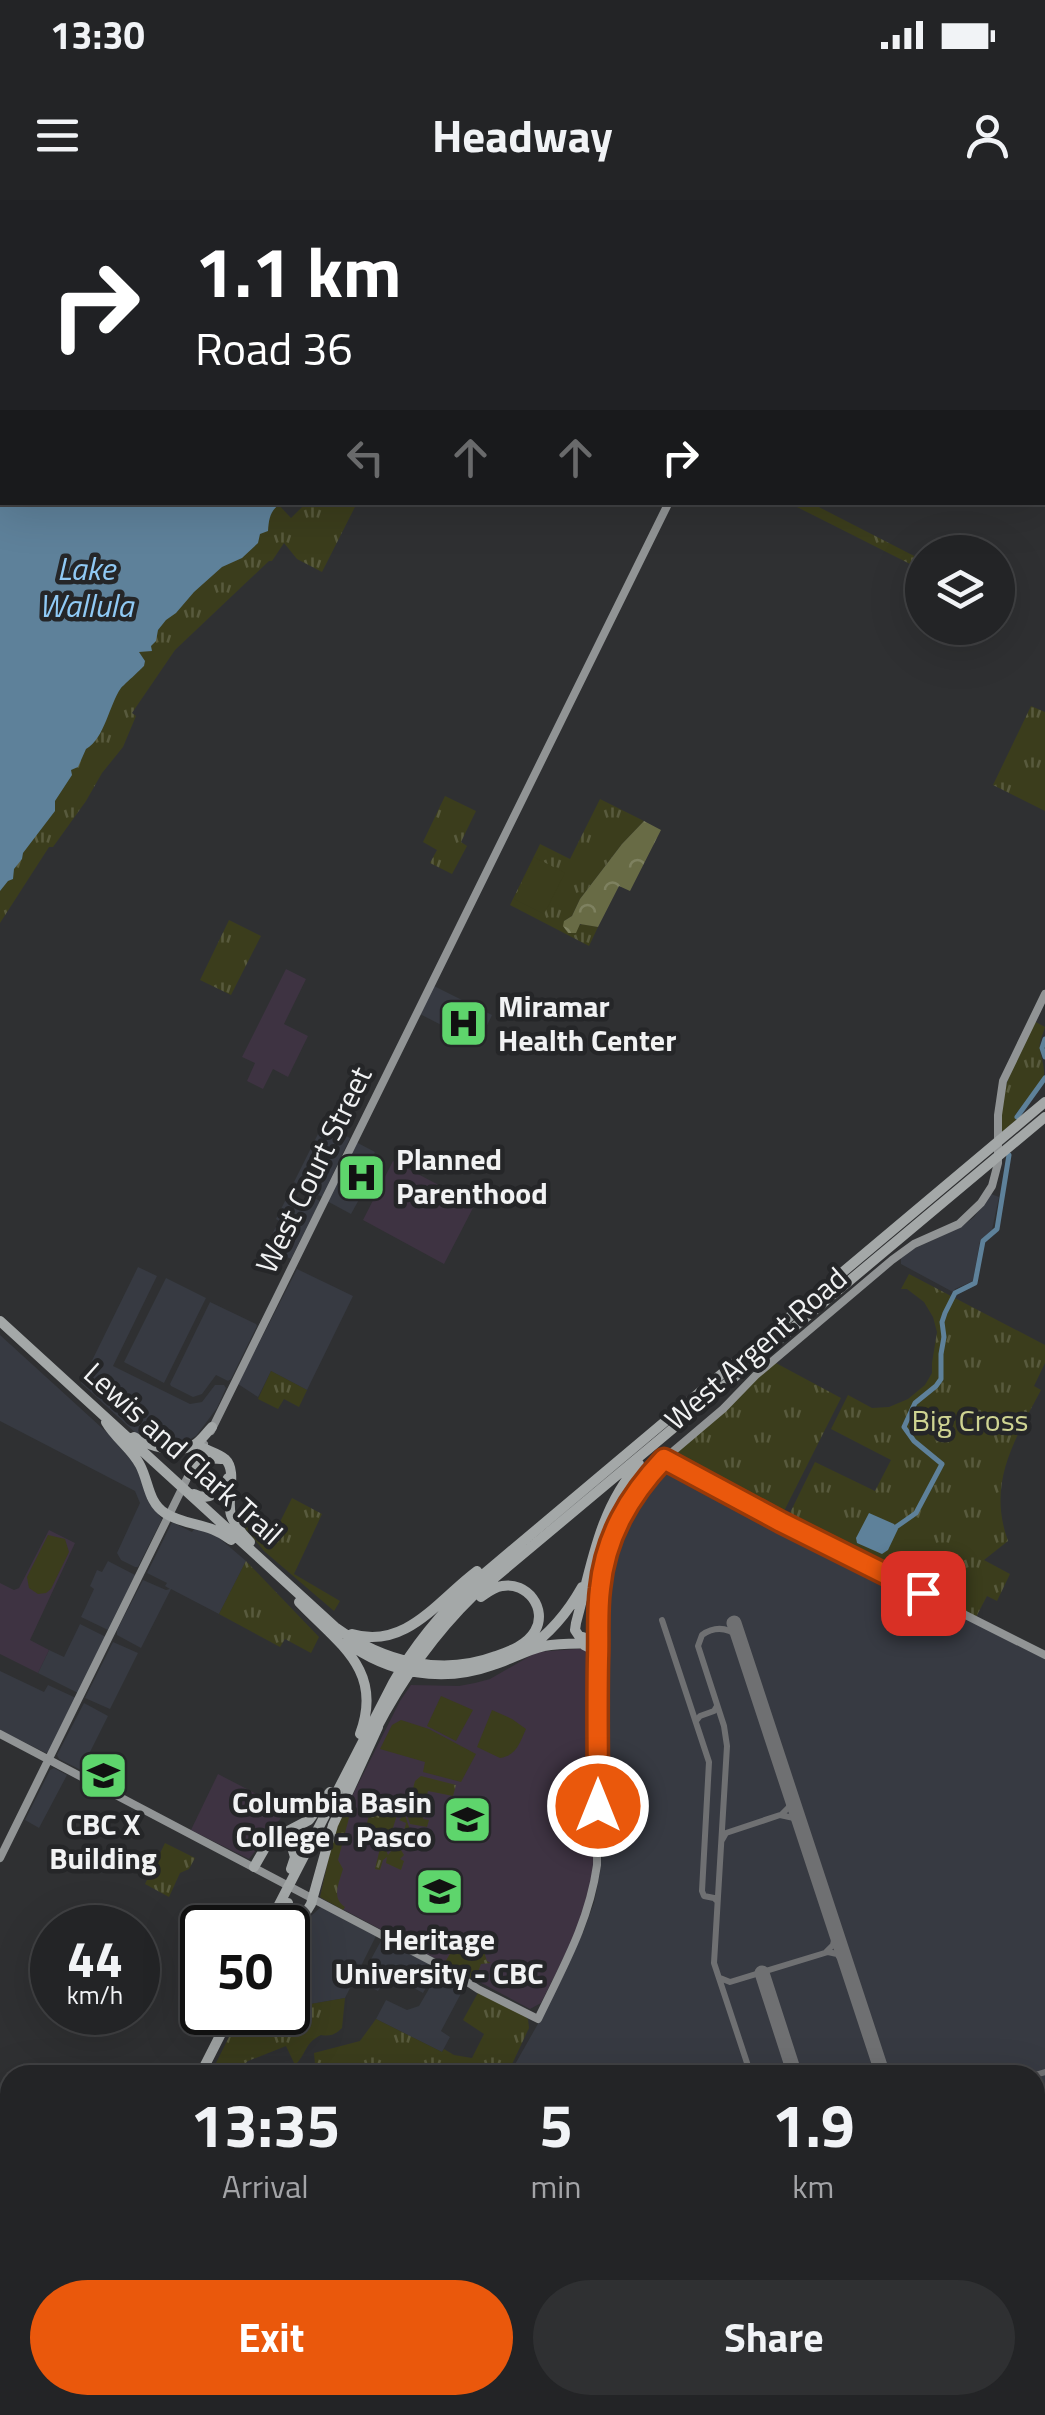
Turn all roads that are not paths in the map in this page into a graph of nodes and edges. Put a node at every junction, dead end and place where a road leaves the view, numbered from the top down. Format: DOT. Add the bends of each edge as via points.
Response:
graph roads {
  1 [pos="668,505"];
  2 [pos="1045,994"];
  3 [pos="1045,1102"];
  4 [pos="1045,1117"];
  5 [pos="0,1324"];
  6 [pos="736,1375"];
  7 [pos="110,1422"];
  8 [pos="212,1427"];
  9 [pos="202,1448"];
  10 [pos="664,1459"];
  11 [pos="184,1485"];
  12 [pos="567,1503"];
  13 [pos="169,1516"];
  14 [pos="252,1556"];
  15 [pos="592,1560"];
  16 [pos="276,1573"];
  17 [pos="468,1578"];
  18 [pos="285,1588"];
  19 [pos="333,1624"];
  20 [pos="438,1633"];
  21 [pos="592,1640"];
  22 [pos="1045,1655"];
  23 [pos="598,1656"];
  24 [pos="509,1659"];
  25 [pos="390,1662"];
  26 [pos="428,1669"];
  27 [pos="378,1726"];
  28 [pos="0,1734"];
  29 [pos="360,1735"];
  30 [pos="50,1759"];
  31 [pos="333,1787"];
  32 [pos="0,1858"];
  33 [pos="260,1866"];
  34 [pos="293,1879"];
  35 [pos="286,1894"];
  36 [pos="313,1899"];
  37 [pos="280,1905"];
  38 [pos="283,1905"];
  39 [pos="310,1905"];
  40 [pos="545,2004"];
  41 [pos="524,2011"];
  42 [pos="216,2035"];
  43 [pos="201,2065"];
  1 -- 8 [label="main road, West Court Street"];
  2 -- 10 [label="main road, West Argent Road" via="1005,1076 998,1166 978,1207 892,1260"];
  3 -- 12 [label="highway"];
  4 -- 6 [label="highway"];
  5 -- 7 [label="highway, Lewis and Clark Trail"];
  6 -- 15 [label="highway" via="628,1476"];
  6 -- 20 [label="highway" via="484,1586"];
  7 -- 8 [label="highway" via="145,1443 176,1449 194,1445"];
  7 -- 11 [label="highway, Lewis and Clark Trail"];
  7 -- 13 [label="highway" via="139,1463 154,1503"];
  7 -- 14 [label="highway, Lewis and Clark Trail"];
  8 -- 9 [label="main road, West Court Street"];
  9 -- 11 [label="main road, West Court Street"];
  9 -- 16 [label="highway" via="228,1464 233,1520"];
  10 -- 21 [label="main road, West Argent Road" via="633,1495 614,1533"];
  10 -- 22 [label="main road"];
  11 -- 13 [label="main road, West Court Street"];
  11 -- 16 [label="highway, Lewis and Clark Trail"];
  12 -- 17 [label="highway"];
  12 -- 34 [label="highway" via="464,1592 414,1651"];
  13 -- 14 [label="highway" via="212,1528"];
  13 -- 30 [label="main road, West Court Street"];
  14 -- 18 [label="highway, Lewis and Clark Trail"];
  15 -- 21 [label="highway" via="575,1626 579,1636"];
  15 -- 24 [label="highway" via="560,1620"];
  16 -- 19 [label="highway, Lewis and Clark Trail"];
  17 -- 19 [label="highway" via="397,1634 363,1637"];
  17 -- 29 [label="highway" via="410,1644"];
  18 -- 25 [label="highway" via="348,1644"];
  18 -- 29 [label="highway" via="361,1670 368,1702"];
  19 -- 25 [label="highway, Lewis and Clark Trail"];
  20 -- 26 [label="highway" via="502,1586 524,1590 537,1606 534,1633 521,1645"];
  20 -- 27 [label="highway"];
  21 -- 23 [label="highway"];
  21 -- 24 [label="highway"];
  23 -- 40 [label="main road" via="593,1894"];
  24 -- 26 [label="highway" via="471,1672"];
  25 -- 26 [label="highway"];
  27 -- 34 [label="highway"];
  27 -- 36 [label="highway" via="331,1831"];
  28 -- 30 [label="main road"];
  29 -- 31 [label="highway"];
  30 -- 32 [label="main road, West Court Street"];
  30 -- 33 [label="main road"];
  31 -- 33 [label="highway" via="310,1820 269,1841"];
  31 -- 34 [label="highway"];
  33 -- 34 [label="highway" via="271,1844 288,1844 295,1857"];
  33 -- 36 [label="main road"];
  34 -- 35 [label="highway"];
  35 -- 37 [label="highway"];
  35 -- 38 [label="highway"];
  36 -- 39 [label="highway"];
  36 -- 41 [label="main road"];
  40 -- 41 [label="main road"];
  40 -- 41 [label="main road" via="538,2019"];
  42 -- 43 [label="highway"];
}
